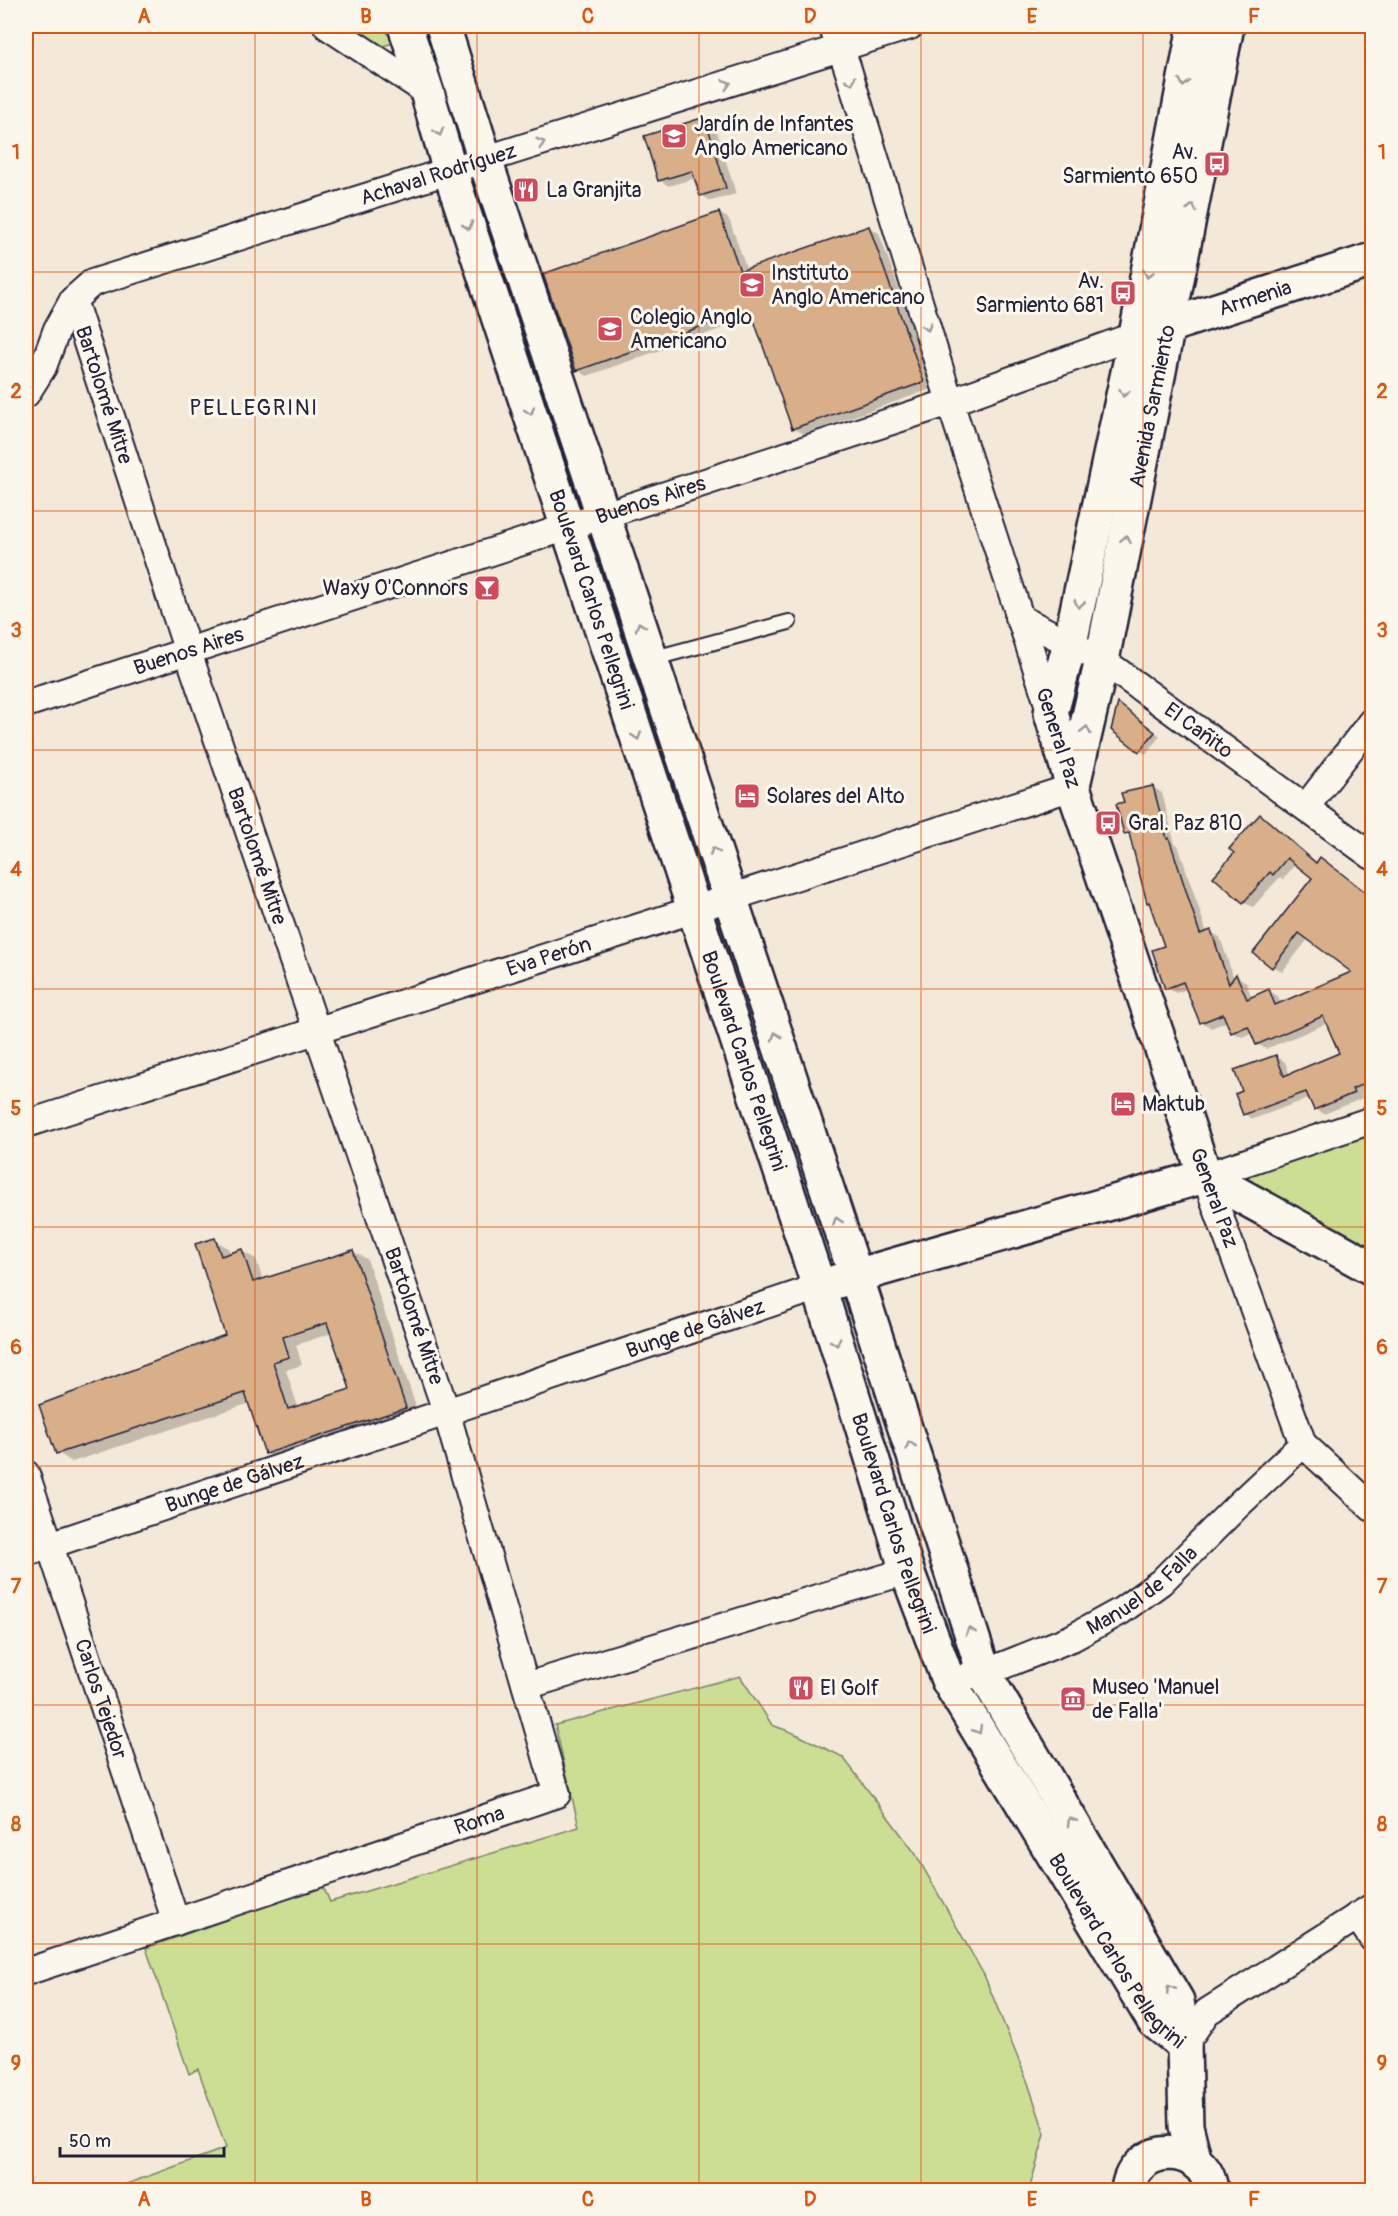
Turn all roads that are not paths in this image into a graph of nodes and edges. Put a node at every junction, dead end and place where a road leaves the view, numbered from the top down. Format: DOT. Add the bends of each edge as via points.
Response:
graph roads {
  1 [pos="327,26"];
  2 [pos="405,26"];
  3 [pos="443,26"];
  4 [pos="910,26"];
  5 [pos="1195,26"];
  6 [pos="1227,26"];
  7 [pos="836,37"];
  8 [pos="427,92"];
  9 [pos="485,160"];
  10 [pos="450,171"];
  11 [pos="1372,264"];
  12 [pos="73,300"];
  13 [pos="1169,327"];
  14 [pos="1136,335"];
  15 [pos="26,394"];
  16 [pos="950,402"];
  17 [pos="603,514"];
  18 [pos="568,526"];
  19 [pos="1018,617"];
  20 [pos="789,622"];
  21 [pos="1070,642"];
  22 [pos="188,652"];
  23 [pos="651,659"];
  24 [pos="1102,660"];
  25 [pos="26,704"];
  26 [pos="1051,713"];
  27 [pos="1372,721"];
  28 [pos="1073,787"];
  29 [pos="1306,807"];
  30 [pos="1372,856"];
  31 [pos="729,897"];
  32 [pos="693,908"];
  33 [pos="317,1032"];
  34 [pos="1372,1120"];
  35 [pos="26,1124"];
  36 [pos="1205,1176"];
  37 [pos="1372,1268"];
  38 [pos="856,1276"];
  39 [pos="819,1287"];
  40 [pos="446,1411"];
  41 [pos="1303,1444"];
  42 [pos="26,1474"];
  43 [pos="1372,1508"];
  44 [pos="37,1549"];
  45 [pos="907,1571"];
  46 [pos="984,1673"];
  47 [pos="948,1680"];
  48 [pos="526,1686"];
  49 [pos="1365,1912"];
  50 [pos="176,1922"];
  51 [pos="1372,1938"];
  52 [pos="26,1972"];
  53 [pos="1184,2045"];
  54 [pos="1155,2155"];
  55 [pos="1195,2162"];
  56 [pos="1127,2190"];
  57 [pos="1211,2190"];
  1 -- 8 [label="street"];
  2 -- 8 [label="street, Boulevard Carlos Pellegrini"];
  3 -- 9 [label="street, Boulevard Carlos Pellegrini"];
  4 -- 7 [label="street, Achaval Rodríguez"];
  5 -- 14 [label="street, Avenida Sarmiento, one-way"];
  13 -- 6 [label="street, Avenida Sarmiento, one-way"];
  9 -- 7 [label="street, Achaval Rodríguez, one-way"];
  7 -- 16 [label="street, General Paz, one-way"];
  8 -- 10 [label="street, Boulevard Carlos Pellegrini, one-way"];
  9 -- 10 [label="street, Achaval Rodríguez"];
  9 -- 17 [label="street, Boulevard Carlos Pellegrini"];
  10 -- 12 [label="street, Achaval Rodríguez" via="92,283"];
  10 -- 18 [label="street, Boulevard Carlos Pellegrini, one-way"];
  11 -- 13 [label="street, Armenia"];
  12 -- 15 [label="street, Achaval Rodríguez" via="43,367"];
  12 -- 22 [label="street, Bartolomé Mitre"];
  13 -- 14 [label="street, Armenia"];
  24 -- 13 [label="street, Avenida Sarmiento, one-way"];
  14 -- 16 [label="street, Buenos Aires"];
  14 -- 21 [label="street, Avenida Sarmiento, one-way"];
  16 -- 17 [label="street, Buenos Aires"];
  16 -- 19 [label="street, General Paz"];
  17 -- 18 [label="street, Buenos Aires"];
  23 -- 17 [label="street, Boulevard Carlos Pellegrini, one-way"];
  18 -- 22 [label="street, Buenos Aires"];
  18 -- 32 [label="street, Boulevard Carlos Pellegrini, one-way"];
  19 -- 21 [label="street, El Cañito"];
  19 -- 26 [label="street, General Paz"];
  20 -- 23 [label="lane"];
  21 -- 24 [label="street, El Cañito"];
  21 -- 26 [label="street, Avenida Sarmiento"];
  22 -- 25 [label="street, Buenos Aires"];
  22 -- 33 [label="street, Bartolomé Mitre"];
  31 -- 23 [label="street, Boulevard Carlos Pellegrini, one-way"];
  28 -- 24 [label="street, Avenida Sarmiento, one-way"];
  24 -- 29 [label="street, El Cañito"];
  26 -- 28 [label="street, General Paz"];
  27 -- 29 [label="street"];
  28 -- 31 [label="street, Eva Perón"];
  28 -- 36 [label="street, General Paz"];
  29 -- 30 [label="street, El Cañito"];
  31 -- 32 [label="street, Eva Perón"];
  38 -- 31 [label="street, Boulevard Carlos Pellegrini, one-way"];
  32 -- 33 [label="street, Eva Perón"];
  32 -- 39 [label="street, Boulevard Carlos Pellegrini"];
  33 -- 35 [label="street, Eva Perón"];
  33 -- 40 [label="street, Bartolomé Mitre"];
  34 -- 36 [label="street, Bunge de Gálvez"];
  36 -- 37 [label="street"];
  36 -- 38 [label="street, Bunge de Gálvez"];
  36 -- 41 [label="street, General Paz"];
  38 -- 39 [label="street, Bunge de Gálvez"];
  46 -- 38 [label="street, Boulevard Carlos Pellegrini, one-way"];
  39 -- 40 [label="street, Bunge de Gálvez"];
  39 -- 45 [label="street, Boulevard Carlos Pellegrini, one-way"];
  40 -- 44 [label="street, Bunge de Gálvez"];
  40 -- 48 [label="street, Roma"];
  41 -- 43 [label="street"];
  41 -- 46 [label="street, Manuel de Falla" via="1161,1582 1129,1605 1072,1638"];
  42 -- 44 [label="street, Carlos Tejedor"];
  44 -- 50 [label="street, Carlos Tejedor"];
  45 -- 47 [label="street, Boulevard Carlos Pellegrini"];
  45 -- 48 [label="street"];
  46 -- 47 [label="street, Manuel de Falla"];
  53 -- 46 [label="street, Boulevard Carlos Pellegrini, one-way" via="1177,2001"];
  47 -- 53 [label="street, Boulevard Carlos Pellegrini, one-way" via="1154,2021"];
  48 -- 50 [label="street, Roma" via="557,1794"];
  49 -- 51 [label="street"];
  49 -- 53 [label="street" via="1207,2012"];
  50 -- 52 [label="street, Roma"];
  53 -- 54 [label="street"];
  53 -- 55 [label="street" via="1184,2107"];
  54 -- 55 [label="street" via="1178,2154"];
  54 -- 56 [label="street" via="1138,2166"];
  55 -- 57 [label="street" via="1206,2175"];
}
